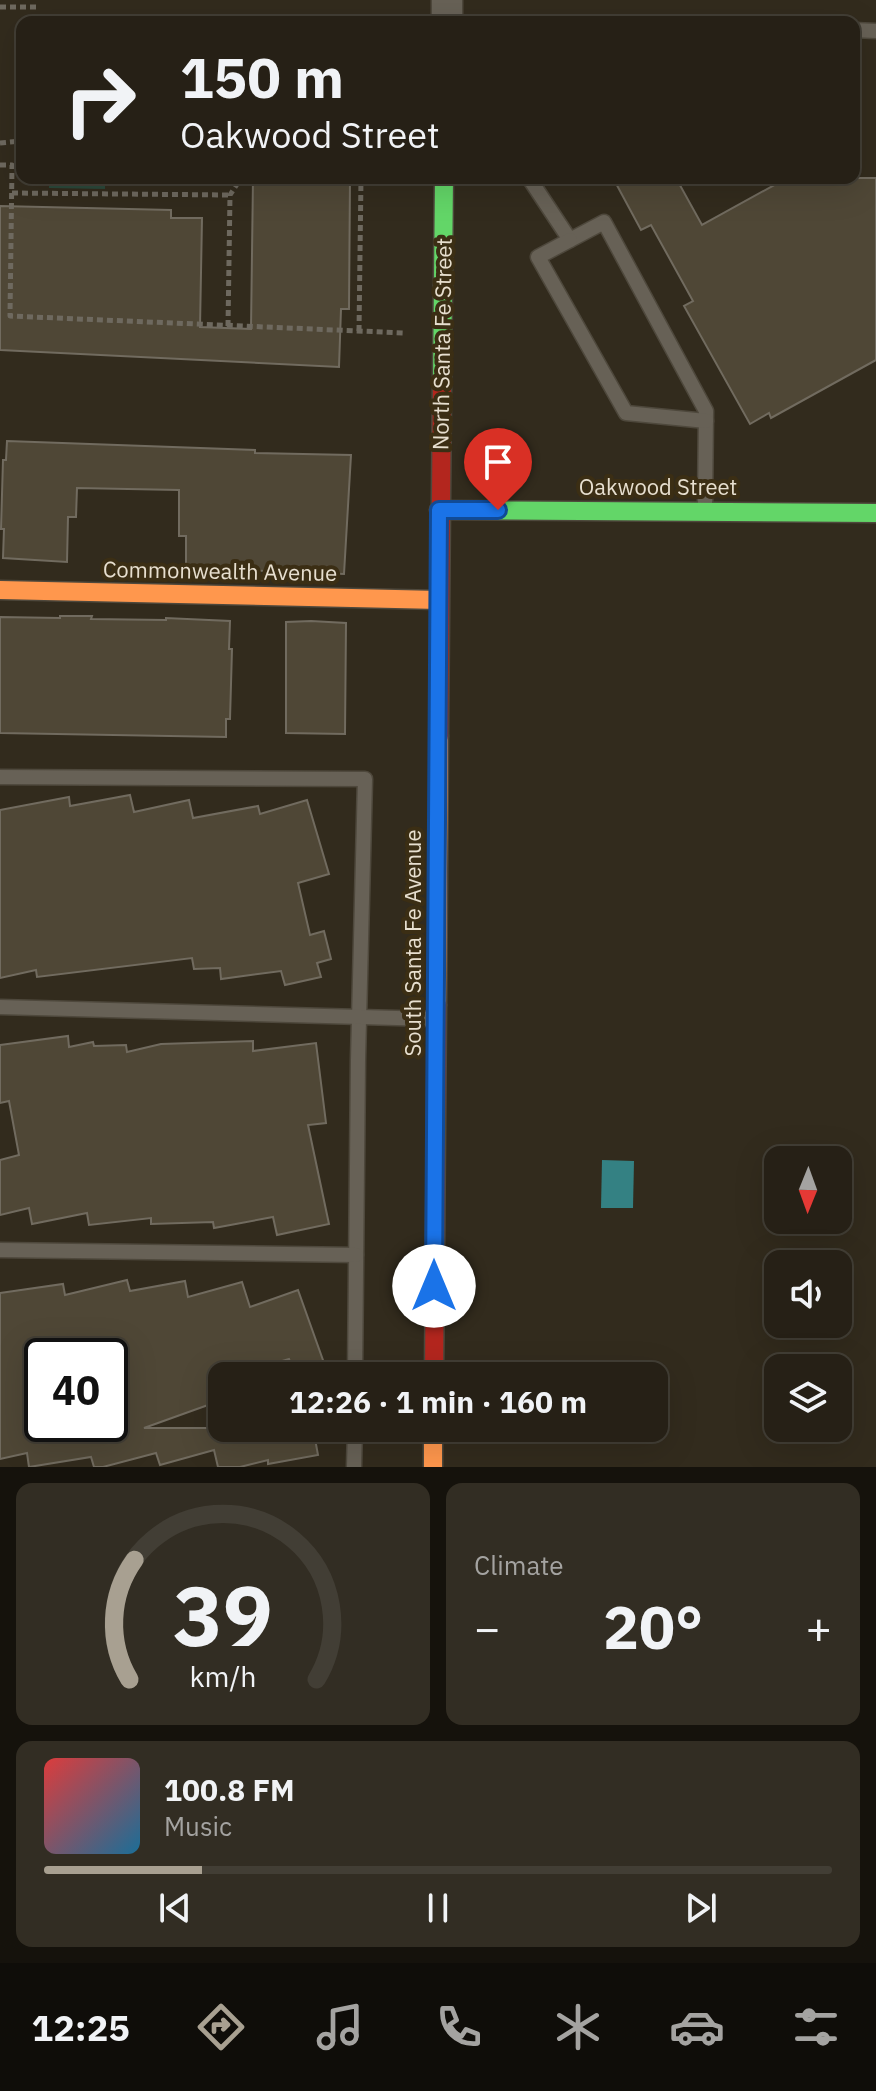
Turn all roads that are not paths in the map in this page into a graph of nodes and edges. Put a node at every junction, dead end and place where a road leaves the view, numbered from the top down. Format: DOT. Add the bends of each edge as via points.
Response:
graph roads {
  1 [pos="444,184"];
  2 [pos="533,184"];
  3 [pos="570,240"];
  4 [pos="706,421"];
  5 [pos="439,510"];
  6 [pos="705,512"];
  7 [pos="876,513"];
  8 [pos="0,590"];
  9 [pos="439,600"];
  10 [pos="0,777"];
  11 [pos="0,1007"];
  12 [pos="359,1018"];
  13 [pos="436,1019"];
  14 [pos="0,1250"];
  15 [pos="356,1255"];
  16 [pos="355,1362"];
  17 [pos="434,1362"];
  18 [pos="355,1442"];
  19 [pos="433,1442"];
  20 [pos="354,1467"];
  21 [pos="433,1467"];
  1 -- 5 [label="street, North Santa Fe Street"];
  2 -- 3 [label="lane"];
  3 -- 4 [label="lane" via="604,222 706,411"];
  3 -- 4 [label="lane" via="538,257 626,413"];
  4 -- 6 [label="lane"];
  5 -- 6 [label="street, Oakwood Street"];
  5 -- 9 [label="street, South Santa Fe Avenue"];
  6 -- 7 [label="street, Oakwood Street"];
  8 -- 9 [label="street, Commonwealth Avenue"];
  9 -- 13 [label="street, South Santa Fe Avenue"];
  10 -- 12 [label="lane" via="365,779"];
  11 -- 12 [label="lane"];
  12 -- 13 [label="lane"];
  12 -- 15 [label="lane"];
  13 -- 17 [label="street, South Santa Fe Avenue"];
  14 -- 15 [label="lane"];
  15 -- 16 [label="lane"];
  18 -- 20 [label="lane"];
  19 -- 21 [label="street"];
}
